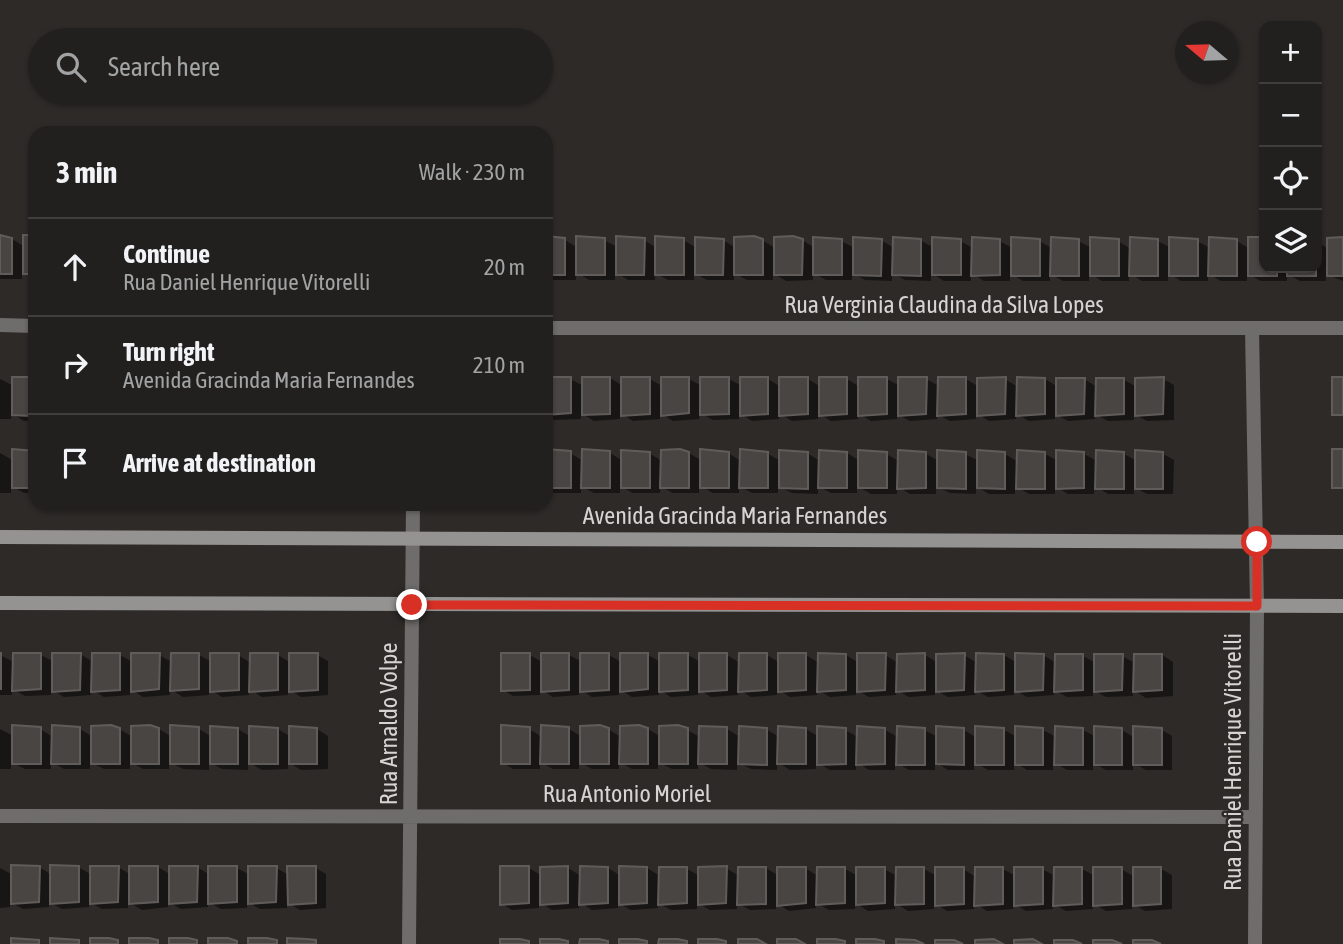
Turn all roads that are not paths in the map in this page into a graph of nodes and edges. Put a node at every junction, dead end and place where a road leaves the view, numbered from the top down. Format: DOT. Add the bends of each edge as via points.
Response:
graph roads {
  1 [pos="0,325"];
  2 [pos="28,326"];
  3 [pos="553,328"];
  4 [pos="1252,328"];
  5 [pos="1343,328"];
  6 [pos="413,511"];
  7 [pos="0,537"];
  8 [pos="413,537"];
  9 [pos="1257,542"];
  10 [pos="1343,542"];
  11 [pos="0,603"];
  12 [pos="412,605"];
  13 [pos="1257,606"];
  14 [pos="1343,606"];
  15 [pos="0,816"];
  16 [pos="411,816"];
  17 [pos="1255,817"];
  18 [pos="409,944"];
  19 [pos="1255,944"];
  1 -- 2 [label="street"];
  3 -- 4 [label="street, Rua Verginia Claudina da Silva Lopes"];
  4 -- 5 [label="street, Rua Verginia Claudina da Silva Lopes"];
  4 -- 9 [label="street, Rua Daniel Henrique Vitorelli"];
  6 -- 8 [label="street, Rua Arnaldo Volpe"];
  7 -- 8 [label="street, Avenida Gracinda Maria Fernandes"];
  8 -- 9 [label="street, Avenida Gracinda Maria Fernandes"];
  8 -- 12 [label="street, Rua Arnaldo Volpe"];
  9 -- 10 [label="street, Avenida Gracinda Maria Fernandes"];
  9 -- 13 [label="street, Rua Daniel Henrique Vitorelli"];
  11 -- 12 [label="street"];
  12 -- 13 [label="street"];
  12 -- 16 [label="street, Rua Arnaldo Volpe"];
  13 -- 14 [label="street"];
  13 -- 17 [label="street, Rua Daniel Henrique Vitorelli"];
  15 -- 16 [label="street, Rua Antonio Moriel"];
  16 -- 17 [label="street, Rua Antonio Moriel"];
  16 -- 18 [label="street, Rua Arnaldo Volpe"];
  17 -- 19 [label="street, Rua Daniel Henrique Vitorelli"];
}
